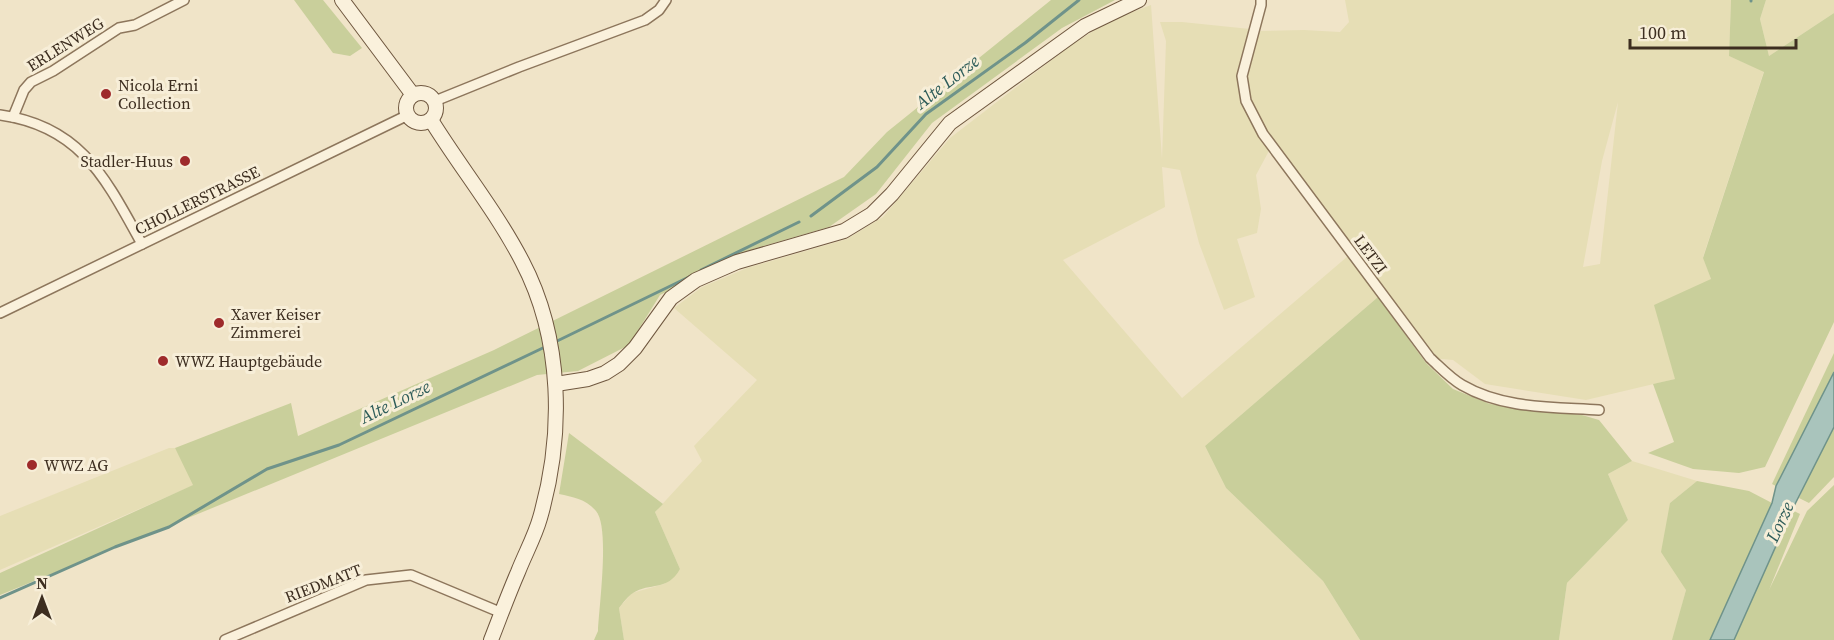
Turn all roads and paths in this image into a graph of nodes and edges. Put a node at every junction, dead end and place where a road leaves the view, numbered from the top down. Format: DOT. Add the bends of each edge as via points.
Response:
graph roads {
  1 [pos="184,0"];
  2 [pos="342,0"];
  3 [pos="666,0"];
  4 [pos="1139,0"];
  5 [pos="1261,0"];
  6 [pos="413,95"];
  7 [pos="435,101"];
  8 [pos="408,114"];
  9 [pos="0,115"];
  10 [pos="13,117"];
  11 [pos="431,120"];
  12 [pos="142,244"];
  13 [pos="0,313"];
  14 [pos="556,384"];
  15 [pos="1599,410"];
  16 [pos="502,613"];
  17 [pos="225,640"];
  18 [pos="491,640"];
  1 -- 10 [label="street, ERLENWEG" via="135,25 119,28 31,82"];
  2 -- 6 [label="street"];
  3 -- 7 [label="street" via="645,20"];
  4 -- 14 [label="street" via="1084,26 950,123 872,214 844,231 737,262 696,280 671,298 634,348 606,374"];
  5 -- 15 [label="street, LETZI" via="1242,76 1246,101 1263,134 1430,358 1460,384 1488,398 1520,405"];
  6 -- 7 [label="street" via="425,93"];
  6 -- 8 [label="street" via="406,104"];
  7 -- 11 [label="street" via="436,111"];
  8 -- 11 [label="street" via="417,122"];
  8 -- 12 [label="street, CHOLLERSTRASSE"];
  9 -- 10 [label="street"];
  10 -- 12 [label="street" via="49,129 83,153 105,180"];
  11 -- 14 [label="street" via="514,244 542,308"];
  12 -- 13 [label="street, CHOLLERSTRASSE"];
  14 -- 16 [label="street" via="555,445 547,494"];
  16 -- 17 [label="street, RIEDMATT" via="411,575 366,580"];
  16 -- 18 [label="street"];
}
